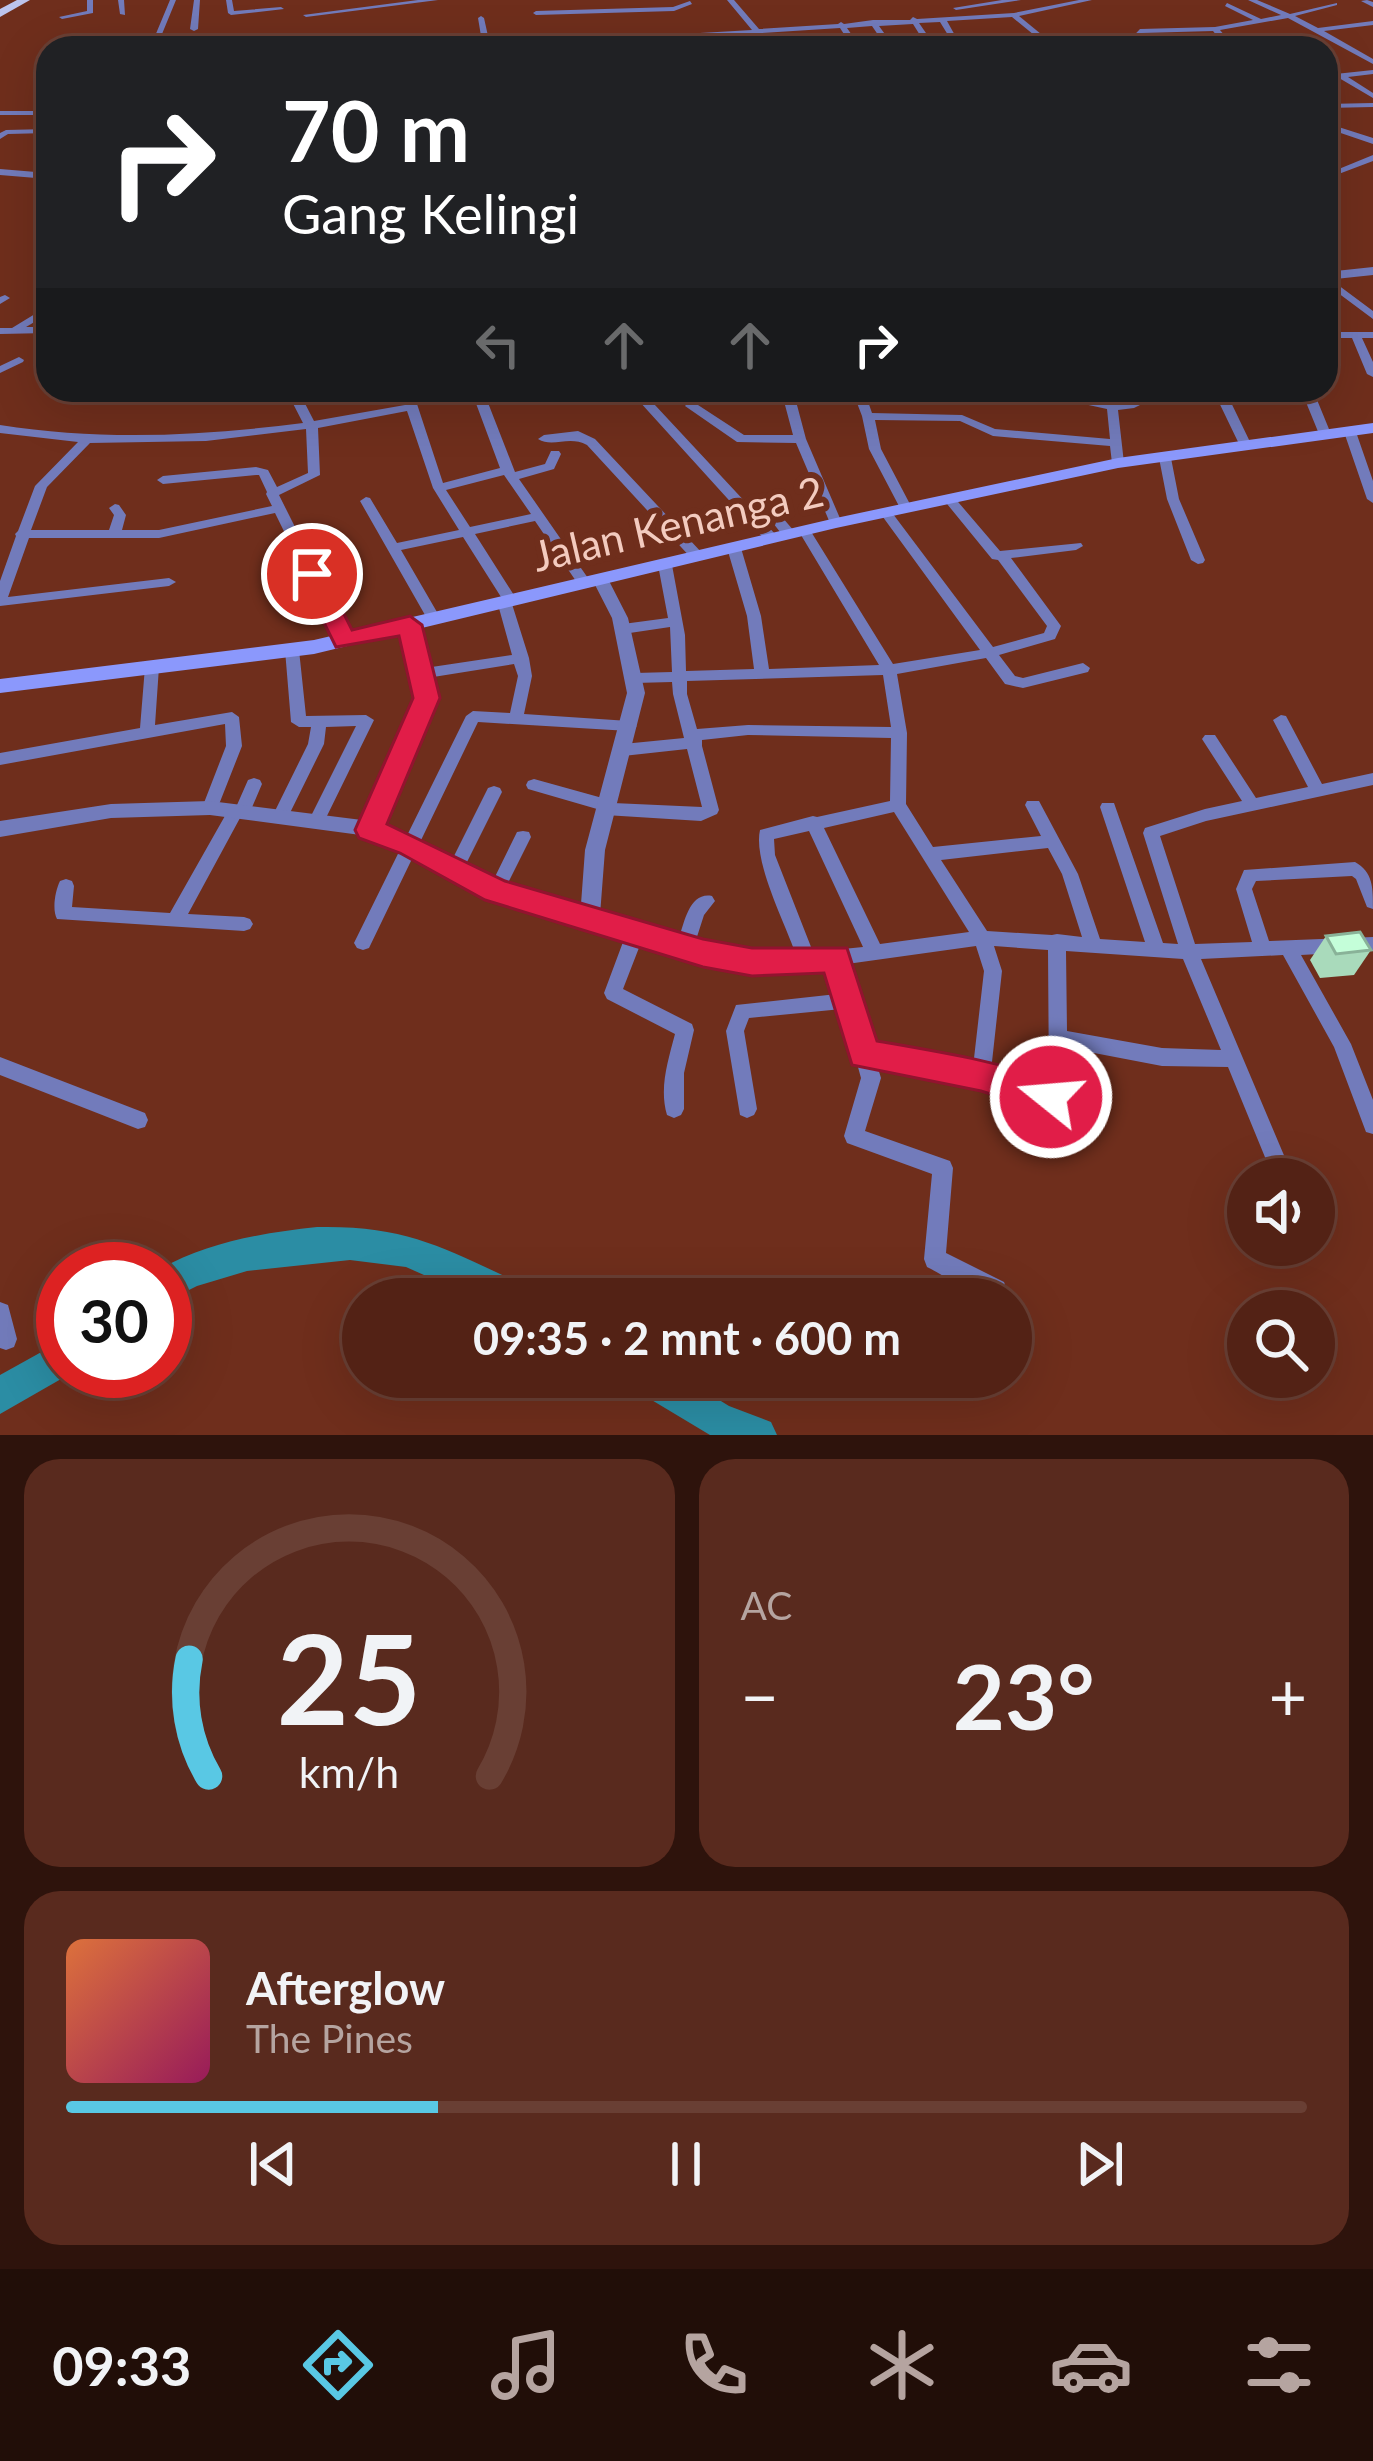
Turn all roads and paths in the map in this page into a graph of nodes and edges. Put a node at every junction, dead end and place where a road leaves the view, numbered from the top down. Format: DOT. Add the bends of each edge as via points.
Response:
graph roads {
  1 [pos="25,0"];
  2 [pos="90,0"];
  3 [pos="121,0"];
  4 [pos="173,0"];
  5 [pos="197,0"];
  6 [pos="229,0"];
  7 [pos="328,0"];
  8 [pos="435,0"];
  9 [pos="730,0"];
  10 [pos="1018,0"];
  11 [pos="1089,0"];
  12 [pos="1251,0"];
  13 [pos="389,1"];
  14 [pos="1364,1"];
  15 [pos="309,2"];
  16 [pos="689,2"];
  17 [pos="992,2"];
  18 [pos="279,4"];
  19 [pos="948,4"];
  20 [pos="1335,4"];
  21 [pos="1227,5"];
  22 [pos="1373,5"];
  23 [pos="926,6"];
  24 [pos="1067,6"];
  25 [pos="674,9"];
  26 [pos="2,12"];
  27 [pos="567,12"];
  28 [pos="536,13"];
  29 [pos="123,14"];
  30 [pos="306,15"];
  31 [pos="62,16"];
  32 [pos="1289,16"];
  33 [pos="957,17"];
  34 [pos="481,18"];
  35 [pos="627,18"];
  36 [pos="938,18"];
  37 [pos="1017,18"];
  38 [pos="913,19"];
  39 [pos="722,20"];
  40 [pos="873,22"];
  41 [pos="1262,22"];
  42 [pos="285,23"];
  43 [pos="1373,23"];
  44 [pos="841,24"];
  45 [pos="458,25"];
  46 [pos="194,29"];
  47 [pos="1215,29"];
  48 [pos="1317,29"];
  49 [pos="1181,30"];
  50 [pos="757,31"];
  51 [pos="740,32"];
  52 [pos="158,34"];
  53 [pos="728,34"];
  54 [pos="700,35"];
  55 [pos="1032,35"];
  56 [pos="456,36"];
  57 [pos="484,36"];
  58 [pos="561,36"];
  59 [pos="622,36"];
  60 [pos="677,36"];
  61 [pos="742,36"];
  62 [pos="848,36"];
  63 [pos="883,36"];
  64 [pos="924,36"];
  65 [pos="951,36"];
  66 [pos="1014,36"];
  67 [pos="1136,36"];
  68 [pos="1184,36"];
  69 [pos="1221,36"];
  70 [pos="1329,36"];
  71 [pos="1338,41"];
  72 [pos="1373,62"];
  73 [pos="1373,72"];
  74 [pos="1340,75"];
  75 [pos="1373,100"];
  76 [pos="1338,104"];
  77 [pos="36,112"];
  78 [pos="0,113"];
  79 [pos="1338,129"];
  80 [pos="36,131"];
  81 [pos="0,137"];
  82 [pos="1373,141"];
  83 [pos="1373,158"];
  84 [pos="1338,171"];
  85 [pos="0,172"];
  86 [pos="36,175"];
  87 [pos="1373,271"];
  88 [pos="1338,276"];
  89 [pos="1338,287"];
  90 [pos="1372,314"];
  91 [pos="36,317"];
  92 [pos="15,330"];
  93 [pos="0,331"];
  94 [pos="36,331"];
  95 [pos="1338,335"];
  96 [pos="1373,335"];
  97 [pos="1355,336"];
  98 [pos="19,360"];
  99 [pos="0,370"];
  100 [pos="1373,374"];
  101 [pos="298,402"];
  102 [pos="403,402"];
  103 [pos="411,402"];
  104 [pos="482,402"];
  105 [pos="640,402"];
  106 [pos="692,402"];
  107 [pos="790,402"];
  108 [pos="863,402"];
  109 [pos="1102,402"];
  110 [pos="1225,402"];
  111 [pos="1312,402"];
  112 [pos="868,416"];
  113 [pos="312,428"];
  114 [pos="1373,428"];
  115 [pos="0,429"];
  116 [pos="1350,432"];
  117 [pos="1325,434"];
  118 [pos="87,439"];
  119 [pos="544,439"];
  120 [pos="800,440"];
  121 [pos="1246,446"];
  122 [pos="1115,453"];
  123 [pos="555,454"];
  124 [pos="1165,458"];
  125 [pos="509,474"];
  126 [pos="163,480"];
  127 [pos="440,488"];
  128 [pos="273,491"];
  129 [pos="949,499"];
  130 [pos="1373,499"];
  131 [pos="367,501"];
  132 [pos="766,506"];
  133 [pos="115,508"];
  134 [pos="279,508"];
  135 [pos="896,511"];
  136 [pos="539,516"];
  137 [pos="836,523"];
  138 [pos="469,531"];
  139 [pos="21,534"];
  140 [pos="788,534"];
  141 [pos="114,535"];
  142 [pos="1076,547"];
  143 [pos="397,548"];
  144 [pos="734,548"];
  145 [pos="698,557"];
  146 [pos="1003,557"];
  147 [pos="1198,560"];
  148 [pos="665,565"];
  149 [pos="5,569"];
  150 [pos="169,582"];
  151 [pos="593,583"];
  152 [pos="507,600"];
  153 [pos="0,601"];
  154 [pos="434,619"];
  155 [pos="676,622"];
  156 [pos="410,625"];
  157 [pos="623,629"];
  158 [pos="345,640"];
  159 [pos="292,650"];
  160 [pos="985,653"];
  161 [pos="522,658"];
  162 [pos="152,667"];
  163 [pos="1084,668"];
  164 [pos="889,670"];
  165 [pos="762,673"];
  166 [pos="420,674"];
  167 [pos="678,675"];
  168 [pos="635,678"];
  169 [pos="0,686"];
  170 [pos="516,718"];
  171 [pos="1281,720"];
  172 [pos="319,721"];
  173 [pos="628,726"];
  174 [pos="147,730"];
  175 [pos="899,733"];
  176 [pos="694,739"];
  177 [pos="1210,739"];
  178 [pos="623,750"];
  179 [pos="0,759"];
  180 [pos="1373,778"];
  181 [pos="254,784"];
  182 [pos="534,785"];
  183 [pos="1316,788"];
  184 [pos="494,792"];
  185 [pos="1252,804"];
  186 [pos="898,805"];
  187 [pos="1033,805"];
  188 [pos="606,807"];
  189 [pos="1108,807"];
  190 [pos="210,808"];
  191 [pos="239,812"];
  192 [pos="280,817"];
  193 [pos="316,822"];
  194 [pos="813,822"];
  195 [pos="0,829"];
  196 [pos="370,830"];
  197 [pos="523,837"];
  198 [pos="1053,841"];
  199 [pos="410,844"];
  200 [pos="932,854"];
  201 [pos="456,868"];
  202 [pos="66,886"];
  203 [pos="496,891"];
  204 [pos="706,901"];
  205 [pos="1373,902"];
  206 [pos="590,915"];
  207 [pos="177,917"];
  208 [pos="244,924"];
  209 [pos="636,932"];
  210 [pos="982,938"];
  211 [pos="1057,941"];
  212 [pos="363,943"];
  213 [pos="1093,944"];
  214 [pos="1373,944"];
  215 [pos="685,947"];
  216 [pos="1288,948"];
  217 [pos="1157,950"];
  218 [pos="1263,950"];
  219 [pos="874,952"];
  220 [pos="1189,952"];
  221 [pos="836,958"];
  222 [pos="807,960"];
  223 [pos="847,1001"];
  224 [pos="1061,1038"];
  225 [pos="864,1054"];
  226 [pos="1233,1059"];
  227 [pos="0,1066"];
  228 [pos="981,1076"];
  229 [pos="1059,1100"];
  230 [pos="674,1109"];
  231 [pos="747,1109"];
  232 [pos="1083,1111"];
  233 [pos="138,1120"];
  234 [pos="1373,1125"];
  235 [pos="1275,1158"];
  236 [pos="973,1278"];
  237 [pos="0,1313"];
  238 [pos="6,1339"];
  1 -- 26 [label="highway"];
  2 -- 31 [label="street" via="91,12"];
  3 -- 29 [label="street"];
  4 -- 52 [label="street"];
  5 -- 46 [label="street"];
  6 -- 18 [label="street" via="231,14"];
  7 -- 15 [label="street"];
  8 -- 13 [label="street"];
  9 -- 50 [label="street"];
  10 -- 17 [label="street"];
  11 -- 24 [label="street"];
  12 -- 32 [label="street"];
  13 -- 30 [label="street"];
  14 -- 22 [label="street"];
  16 -- 25 [label="street"];
  16 -- 54 [label="street"];
  17 -- 19 [label="street"];
  18 -- 42 [label="street"];
  19 -- 33 [label="street"];
  20 -- 32 [label="street"];
  21 -- 41 [label="street"];
  23 -- 36 [label="street"];
  24 -- 37 [label="street"];
  24 -- 37 [label="street" via="1081,11"];
  25 -- 27 [label="street"];
  25 -- 60 [label="street"];
  27 -- 28 [label="street"];
  27 -- 58 [label="street"];
  32 -- 41 [label="street"];
  32 -- 48 [label="street"];
  33 -- 36 [label="street"];
  33 -- 37 [label="street"];
  34 -- 57 [label="street"];
  35 -- 59 [label="street"];
  36 -- 38 [label="street"];
  36 -- 65 [label="street"];
  37 -- 55 [label="street"];
  38 -- 40 [label="street"];
  38 -- 64 [label="street"];
  39 -- 53 [label="street"];
  40 -- 44 [label="street"];
  40 -- 63 [label="street"];
  41 -- 47 [label="street"];
  43 -- 48 [label="street"];
  44 -- 50 [label="street"];
  44 -- 62 [label="street"];
  45 -- 56 [label="street"];
  47 -- 49 [label="street"];
  47 -- 69 [label="street"];
  48 -- 70 [label="street"];
  49 -- 67 [label="street"];
  49 -- 68 [label="street"];
  50 -- 51 [label="street"];
  51 -- 53 [label="street"];
  51 -- 61 [label="street"];
  53 -- 54 [label="street"];
  54 -- 60 [label="street"];
  55 -- 66 [label="street"];
  71 -- 72 [label="street"];
  73 -- 74 [label="street"];
  74 -- 75 [label="street"];
  75 -- 76 [label="street"];
  77 -- 78 [label="street"];
  79 -- 82 [label="street"];
  80 -- 81 [label="street"];
  83 -- 84 [label="street"];
  85 -- 86 [label="street"];
  87 -- 88 [label="street"];
  89 -- 90 [label="street"];
  91 -- 92 [label="street"];
  92 -- 93 [label="street"];
  92 -- 94 [label="street"];
  95 -- 97 [label="street"];
  96 -- 97 [label="street"];
  97 -- 100 [label="street"];
  98 -- 99 [label="street"];
  101 -- 113 [label="street"];
  102 -- 113 [label="street"];
  103 -- 127 [label="street"];
  104 -- 125 [label="street"];
  105 -- 140 [label="street"];
  106 -- 120 [label="street" via="741,439"];
  107 -- 120 [label="street"];
  108 -- 112 [label="street"];
  109 -- 122 [label="street"];
  110 -- 121 [label="street"];
  111 -- 117 [label="street"];
  112 -- 122 [label="street" via="962,418 993,432"];
  112 -- 135 [label="street"];
  113 -- 118 [label="street"];
  113 -- 128 [label="street" via="313,478"];
  114 -- 116 [label="main road, Jalan Kenanga 2"];
  115 -- 118 [label="street"];
  116 -- 117 [label="main road, Jalan Kenanga 2"];
  116 -- 130 [label="street"];
  117 -- 121 [label="main road, Jalan Kenanga 2"];
  118 -- 139 [label="street" via="41,486"];
  119 -- 145 [label="street" via="578,434 591,442"];
  120 -- 137 [label="street"];
  121 -- 124 [label="main road, Jalan Kenanga 2"];
  122 -- 124 [label="main road, Jalan Kenanga 2"];
  122 -- 129 [label="main road, Jalan Kenanga 2"];
  123 -- 125 [label="street" via="550,466"];
  124 -- 147 [label="street"];
  125 -- 127 [label="street"];
  125 -- 136 [label="street"];
  126 -- 128 [label="street" via="256,471"];
  127 -- 138 [label="street"];
  128 -- 134 [label="street"];
  129 -- 135 [label="main road, Jalan Kenanga 2"];
  129 -- 146 [label="street"];
  131 -- 143 [label="street"];
  132 -- 140 [label="street"];
  133 -- 141 [label="street"];
  134 -- 141 [label="street"];
  134 -- 158 [label="street"];
  135 -- 137 [label="main road, Jalan Kenanga 2"];
  135 -- 160 [label="street"];
  136 -- 138 [label="street"];
  136 -- 151 [label="street"];
  137 -- 140 [label="main road, Jalan Kenanga 2"];
  138 -- 143 [label="street"];
  138 -- 152 [label="street"];
  139 -- 141 [label="street"];
  139 -- 149 [label="street"];
  140 -- 144 [label="main road, Jalan Kenanga 2"];
  140 -- 164 [label="street"];
  142 -- 146 [label="street"];
  143 -- 154 [label="street"];
  144 -- 145 [label="main road, Jalan Kenanga 2"];
  144 -- 165 [label="street"];
  145 -- 148 [label="main road, Jalan Kenanga 2"];
  146 -- 160 [label="street" via="1054,626 1050,636"];
  148 -- 151 [label="main road, Jalan Kenanga 2"];
  148 -- 155 [label="street"];
  149 -- 153 [label="street"];
  150 -- 153 [label="street"];
  151 -- 152 [label="main road, Jalan Kenanga 2"];
  151 -- 157 [label="street"];
  152 -- 154 [label="main road, Jalan Kenanga 2"];
  152 -- 161 [label="street"];
  154 -- 156 [label="main road, Jalan Kenanga 2"];
  155 -- 157 [label="street"];
  155 -- 167 [label="street"];
  156 -- 158 [label="main road, Jalan Kenanga 2"];
  156 -- 166 [label="street"];
  157 -- 168 [label="street"];
  158 -- 159 [label="main road, Jalan Kenanga 2"];
  159 -- 162 [label="main road, Jalan Kenanga 2"];
  159 -- 172 [label="street" via="297,719"];
  160 -- 163 [label="street" via="1016,682"];
  160 -- 164 [label="street"];
  161 -- 166 [label="street"];
  161 -- 170 [label="street" via="526,686"];
  162 -- 169 [label="main road, Jalan Kenanga 2"];
  162 -- 174 [label="street"];
  164 -- 165 [label="street"];
  164 -- 175 [label="street"];
  165 -- 167 [label="street"];
  166 -- 196 [label="street" via="426,710"];
  167 -- 168 [label="street"];
  167 -- 176 [label="street"];
  168 -- 173 [label="street"];
  170 -- 173 [label="street"];
  170 -- 199 [label="street" via="473,716"];
  171 -- 183 [label="street"];
  172 -- 192 [label="street"];
  172 -- 193 [label="street" via="366,720"];
  173 -- 178 [label="street"];
  174 -- 179 [label="street"];
  174 -- 190 [label="street" via="233,718 234,746"];
  175 -- 176 [label="street" via="748,730"];
  175 -- 186 [label="street"];
  176 -- 178 [label="street"];
  176 -- 188 [label="street" via="709,813"];
  177 -- 185 [label="street"];
  178 -- 188 [label="street"];
  180 -- 183 [label="street"];
  181 -- 191 [label="street"];
  182 -- 188 [label="street"];
  183 -- 185 [label="street"];
  184 -- 201 [label="street"];
  185 -- 220 [label="street" via="1151,833"];
  186 -- 194 [label="street"];
  186 -- 200 [label="street"];
  187 -- 198 [label="street"];
  188 -- 206 [label="street"];
  189 -- 217 [label="street"];
  190 -- 191 [label="street"];
  190 -- 195 [label="street" via="110,811"];
  191 -- 192 [label="street"];
  191 -- 207 [label="street"];
  192 -- 193 [label="street"];
  193 -- 196 [label="street"];
  194 -- 219 [label="street"];
  194 -- 222 [label="street" via="764,839"];
  196 -- 199 [label="street"];
  197 -- 203 [label="street"];
  198 -- 200 [label="street"];
  198 -- 213 [label="street"];
  199 -- 201 [label="street"];
  199 -- 212 [label="street"];
  200 -- 210 [label="street"];
  201 -- 203 [label="street"];
  202 -- 207 [label="street" via="63,914"];
  203 -- 206 [label="street"];
  204 -- 215 [label="street"];
  205 -- 218 [label="street" via="1355,868 1250,874 1244,889"];
  206 -- 209 [label="street"];
  207 -- 208 [label="street"];
  209 -- 215 [label="street"];
  209 -- 230 [label="street" via="613,993 685,1030"];
  210 -- 211 [label="street"];
  210 -- 219 [label="street"];
  210 -- 228 [label="street" via="993,971"];
  211 -- 213 [label="street"];
  211 -- 224 [label="street"];
  213 -- 217 [label="street"];
  214 -- 216 [label="street"];
  215 -- 222 [label="street" via="733,961"];
  216 -- 218 [label="street"];
  216 -- 234 [label="street" via="1342,1044"];
  217 -- 220 [label="street"];
  218 -- 220 [label="street"];
  219 -- 221 [label="street"];
  220 -- 226 [label="street"];
  221 -- 222 [label="street"];
  221 -- 223 [label="street"];
  223 -- 225 [label="street"];
  223 -- 231 [label="street" via="742,1011 735,1031"];
  224 -- 226 [label="street" via="1162,1057"];
  224 -- 229 [label="street"];
  225 -- 228 [label="street"];
  225 -- 236 [label="street" via="871,1090 854,1136 944,1168 935,1258"];
  226 -- 235 [label="street"];
  227 -- 233 [label="street"];
  228 -- 229 [label="street"];
  229 -- 232 [label="street"];
  237 -- 238 [label="street"];
}
